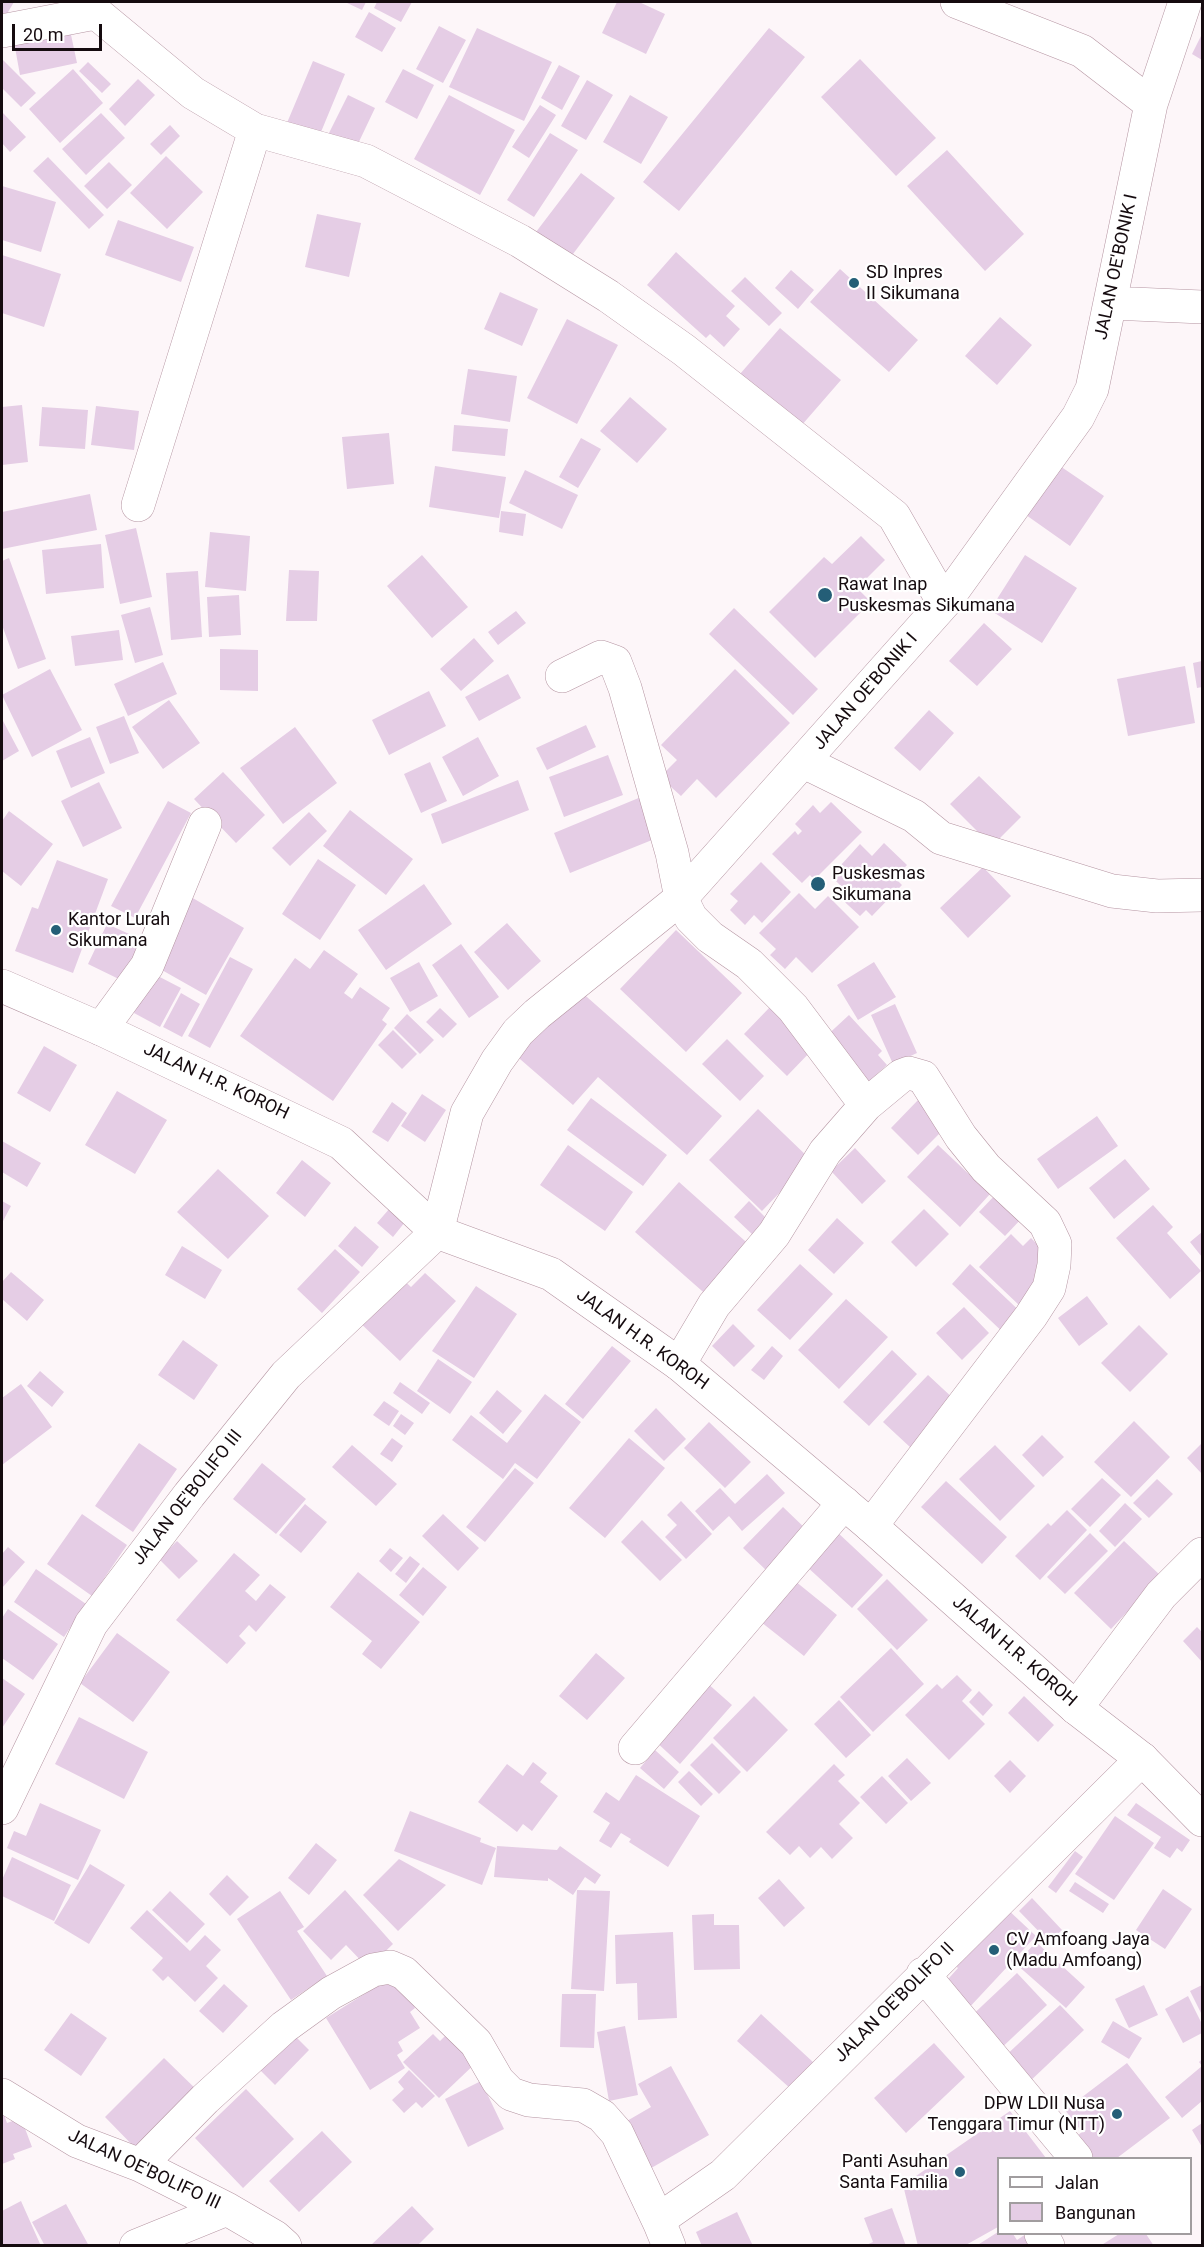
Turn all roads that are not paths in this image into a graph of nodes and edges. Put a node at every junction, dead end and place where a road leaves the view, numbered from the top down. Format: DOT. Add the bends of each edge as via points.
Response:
graph roads {
  1 [pos="957,2"];
  2 [pos="1185,2"];
  3 [pos="89,7"];
  4 [pos="2,31"];
  5 [pos="1151,104"];
  6 [pos="255,130"];
  7 [pos="1111,303"];
  8 [pos="1203,307"];
  9 [pos="138,505"];
  10 [pos="944,603"];
  11 [pos="562,676"];
  12 [pos="804,762"];
  13 [pos="205,824"];
  14 [pos="1203,895"];
  15 [pos="681,898"];
  16 [pos="2,986"];
  17 [pos="101,1029"];
  18 [pos="866,1105"];
  19 [pos="436,1232"];
  20 [pos="679,1364"];
  21 [pos="844,1503"];
  22 [pos="871,1526"];
  23 [pos="1203,1554"];
  24 [pos="1076,1708"];
  25 [pos="635,1748"];
  26 [pos="1142,1759"];
  27 [pos="2,1808"];
  28 [pos="1203,1820"];
  29 [pos="923,1974"];
  30 [pos="2,2095"];
  31 [pos="1075,2157"];
  32 [pos="140,2165"];
  33 [pos="227,2210"];
  34 [pos="665,2235"];
  35 [pos="136,2246"];
  36 [pos="285,2246"];
  1 -- 5 [label="street" via="1082,51"];
  2 -- 5 [label="street, JALAN OE'BONIK I"];
  3 -- 4 [label="street"];
  3 -- 6 [label="street" via="193,93"];
  5 -- 7 [label="street, JALAN OE'BONIK I"];
  6 -- 9 [label="street"];
  6 -- 10 [label="street" via="366,161 520,241 608,296 684,350 894,516"];
  7 -- 8 [label="street"];
  7 -- 10 [label="street, JALAN OE'BONIK I" via="1092,389 1078,417"];
  10 -- 12 [label="street, JALAN OE'BONIK I"];
  11 -- 15 [label="street" via="601,657 615,662 672,853"];
  12 -- 14 [label="street" via="914,816 941,838 1112,891 1157,896"];
  12 -- 15 [label="street, JALAN OE'BONIK I"];
  13 -- 17 [label="street" via="147,966"];
  15 -- 18 [label="street" via="691,918 710,937 750,963 793,1008"];
  15 -- 19 [label="street, JALAN OE'BONIK I" via="518,1032 497,1060 467,1113"];
  16 -- 17 [label="street, JALAN H.R. KOROH"];
  17 -- 19 [label="street, JALAN H.R. KOROH" via="341,1143"];
  18 -- 20 [label="street" via="825,1152 774,1234 714,1305"];
  18 -- 22 [label="street" via="901,1076 909,1073 923,1077 961,1137 986,1168 1045,1223 1055,1244 1049,1288 1031,1316"];
  19 -- 20 [label="street, JALAN H.R. KOROH" via="551,1274"];
  19 -- 27 [label="street, JALAN OE'BOLIFO III" via="286,1375 91,1624"];
  20 -- 21 [label="street, JALAN H.R. KOROH"];
  21 -- 22 [label="street, JALAN H.R. KOROH"];
  21 -- 25 [label="street"];
  22 -- 24 [label="street, JALAN H.R. KOROH"];
  23 -- 24 [label="street" via="1161,1595"];
  24 -- 26 [label="street, JALAN H.R. KOROH"];
  26 -- 28 [label="street, JALAN H.R. KOROH"];
  26 -- 29 [label="street, JALAN OE'BOLIFO II"];
  29 -- 31 [label="street"];
  29 -- 34 [label="street, JALAN OE'BOLIFO II" via="723,2175 675,2208"];
  30 -- 32 [label="street, JALAN OE'BOLIFO III" via="77,2141"];
  32 -- 33 [label="street, JALAN OE'BOLIFO III"];
  32 -- 34 [label="street" via="284,2027 331,1993 373,1970 390,1967 404,1973 476,2043 498,2081 511,2094 529,2100 583,2105 602,2116 617,2133"];
  33 -- 35 [label="street"];
  33 -- 36 [label="street, JALAN OE'BOLIFO III"];
}
